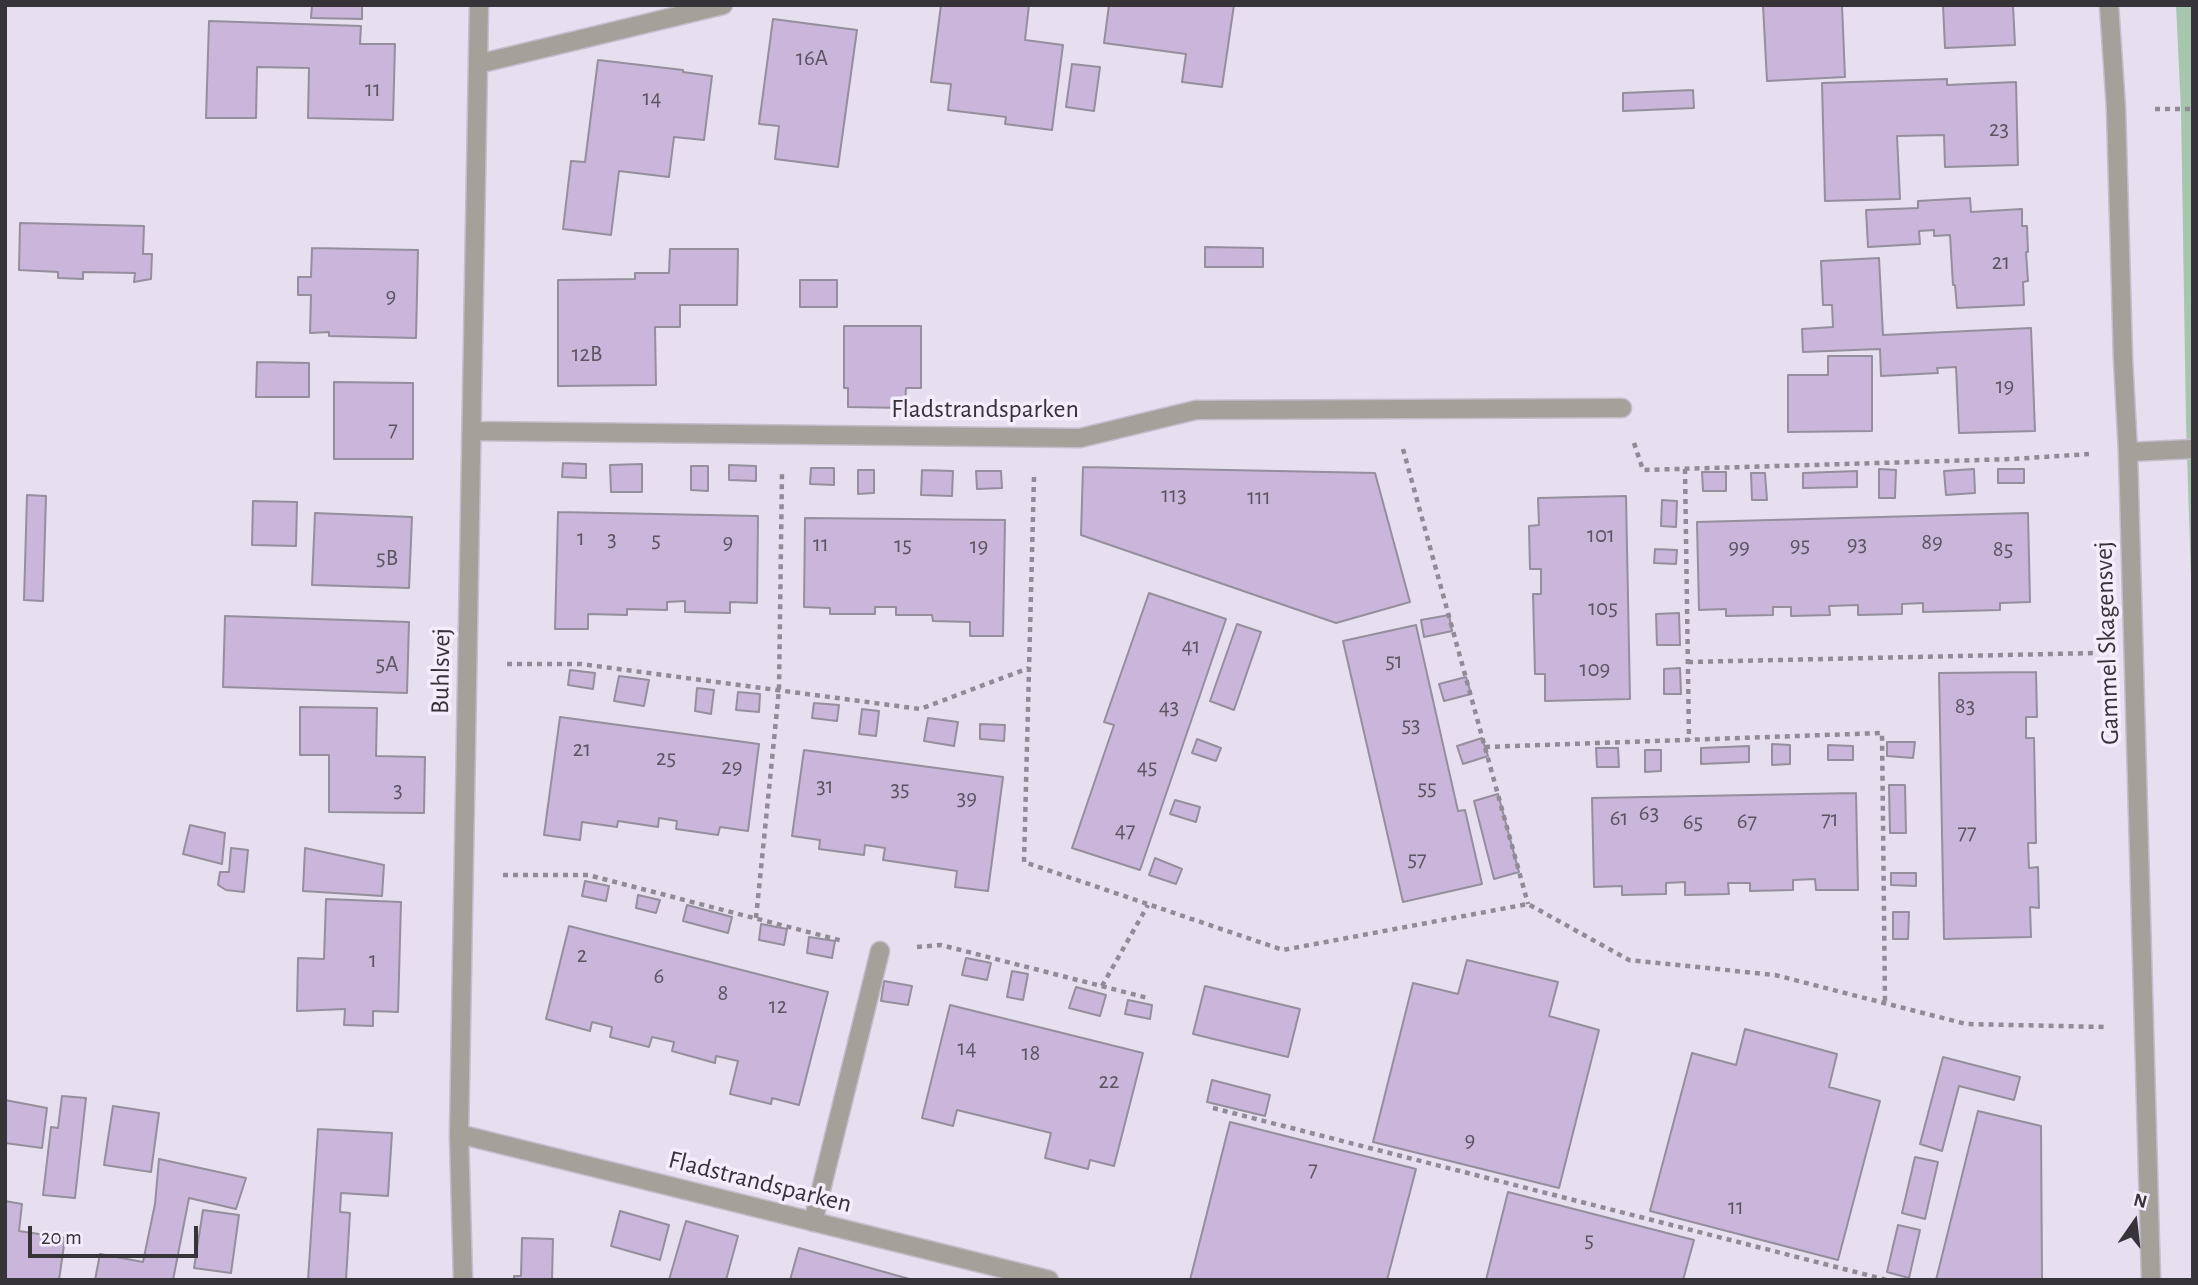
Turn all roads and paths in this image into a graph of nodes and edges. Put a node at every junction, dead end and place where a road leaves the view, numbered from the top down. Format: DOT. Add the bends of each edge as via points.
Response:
graph roads {
  1 [pos="479,5"];
  2 [pos="723,5"];
  3 [pos="2109,5"];
  4 [pos="478,64"];
  5 [pos="1622,408"];
  6 [pos="1392,409"];
  7 [pos="472,431"];
  8 [pos="782,435"];
  9 [pos="1035,438"];
  10 [pos="2193,449"];
  11 [pos="2128,452"];
  12 [pos="1685,469"];
  13 [pos="2133,652"];
  14 [pos="1688,662"];
  15 [pos="467,664"];
  16 [pos="1029,668"];
  17 [pos="779,690"];
  18 [pos="1689,740"];
  19 [pos="1485,747"];
  20 [pos="464,875"];
  21 [pos="1528,904"];
  22 [pos="1148,905"];
  23 [pos="756,918"];
  24 [pos="880,951"];
  25 [pos="1102,986"];
  26 [pos="1148,998"];
  27 [pos="1885,1003"];
  28 [pos="2143,1028"];
  29 [pos="1213,1108"];
  30 [pos="459,1135"];
  31 [pos="813,1222"];
  32 [pos="463,1280"];
  33 [pos="1049,1280"];
  34 [pos="1887,1280"];
  35 [pos="2151,1280"];
  1 -- 4 [label="street, Buhlsvej"];
  2 -- 4 [label="street"];
  3 -- 11 [label="street, Gammel Skagensvej"];
  4 -- 7 [label="street, Buhlsvej"];
  5 -- 6 [label="street, Fladstrandsparken"];
  5 -- 12 [label="path" via="1643,470"];
  6 -- 9 [label="street, Fladstrandsparken" via="1196,410 1080,438"];
  6 -- 19 [label="path"];
  7 -- 8 [label="street, Fladstrandsparken"];
  7 -- 15 [label="street, Buhlsvej"];
  8 -- 9 [label="street, Fladstrandsparken"];
  8 -- 17 [label="path"];
  9 -- 16 [label="path"];
  10 -- 11 [label="street"];
  11 -- 12 [label="path"];
  11 -- 13 [label="street, Gammel Skagensvej"];
  12 -- 14 [label="path"];
  13 -- 14 [label="path"];
  13 -- 28 [label="street, Gammel Skagensvej"];
  14 -- 18 [label="path"];
  15 -- 17 [label="path" via="581,664"];
  15 -- 20 [label="street, Buhlsvej"];
  16 -- 17 [label="path" via="920,709"];
  16 -- 22 [label="path" via="1024,862"];
  17 -- 23 [label="path"];
  18 -- 19 [label="path"];
  18 -- 27 [label="path" via="1882,733"];
  19 -- 21 [label="path"];
  20 -- 23 [label="path" via="588,875"];
  20 -- 30 [label="street, Buhlsvej"];
  21 -- 22 [label="path" via="1283,950"];
  21 -- 27 [label="path" via="1629,960 1775,975"];
  22 -- 25 [label="path"];
  23 -- 24 [label="path"];
  24 -- 25 [label="path" via="941,945"];
  24 -- 31 [label="street"];
  25 -- 26 [label="path"];
  27 -- 28 [label="path" via="1966,1024"];
  28 -- 35 [label="street, Gammel Skagensvej"];
  29 -- 34 [label="path"];
  30 -- 31 [label="street, Fladstrandsparken"];
  30 -- 32 [label="street, Buhlsvej"];
  31 -- 33 [label="street, Fladstrandsparken"];
}
